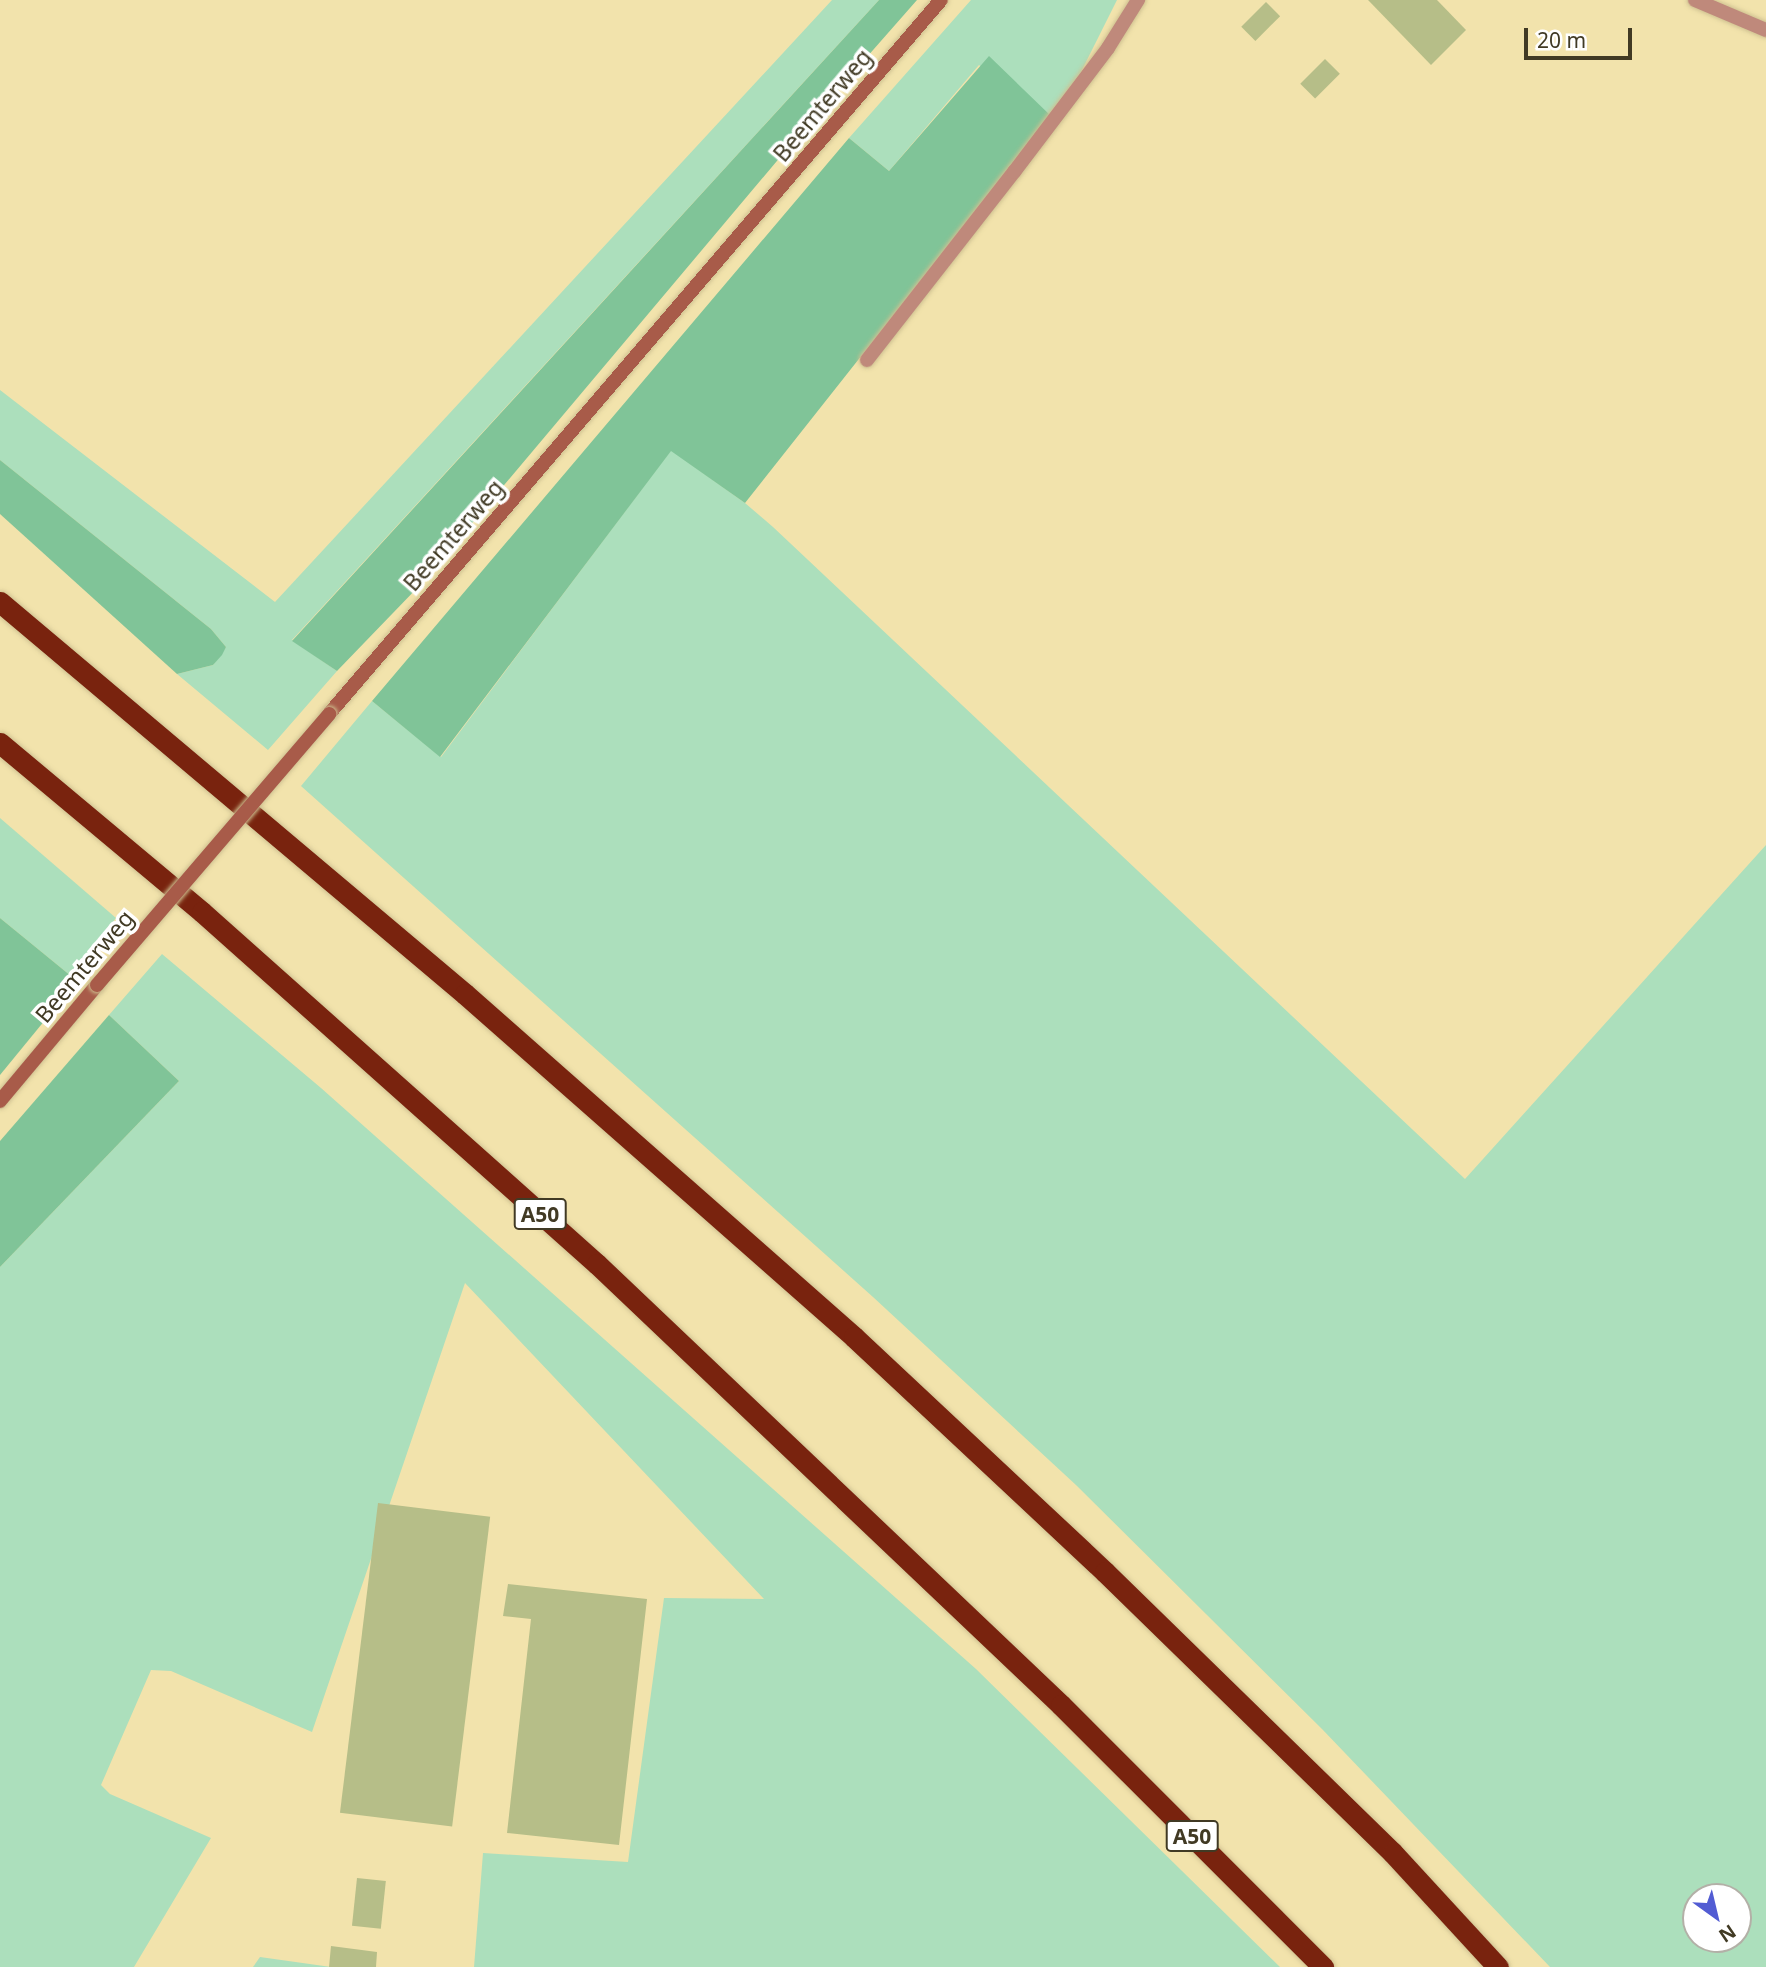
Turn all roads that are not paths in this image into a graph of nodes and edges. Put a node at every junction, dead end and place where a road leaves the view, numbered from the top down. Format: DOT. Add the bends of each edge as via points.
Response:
graph roads {
  1 [pos="941,0"];
  2 [pos="1138,0"];
  3 [pos="1695,0"];
  4 [pos="1766,30"];
  5 [pos="867,360"];
  6 [pos="0,602"];
  7 [pos="0,743"];
  8 [pos="0,1101"];
  9 [pos="1323,1967"];
  10 [pos="1498,1967"];
  1 -- 8 [label="street, Beemterweg, bridge"];
  2 -- 5 [label="street" via="1030,152"];
  3 -- 4 [label="street"];
  6 -- 10 [label="highway" via="466,995 854,1337 1105,1572 1393,1853"];
  7 -- 9 [label="highway, A50" via="202,912 597,1264 1061,1705"];
}
